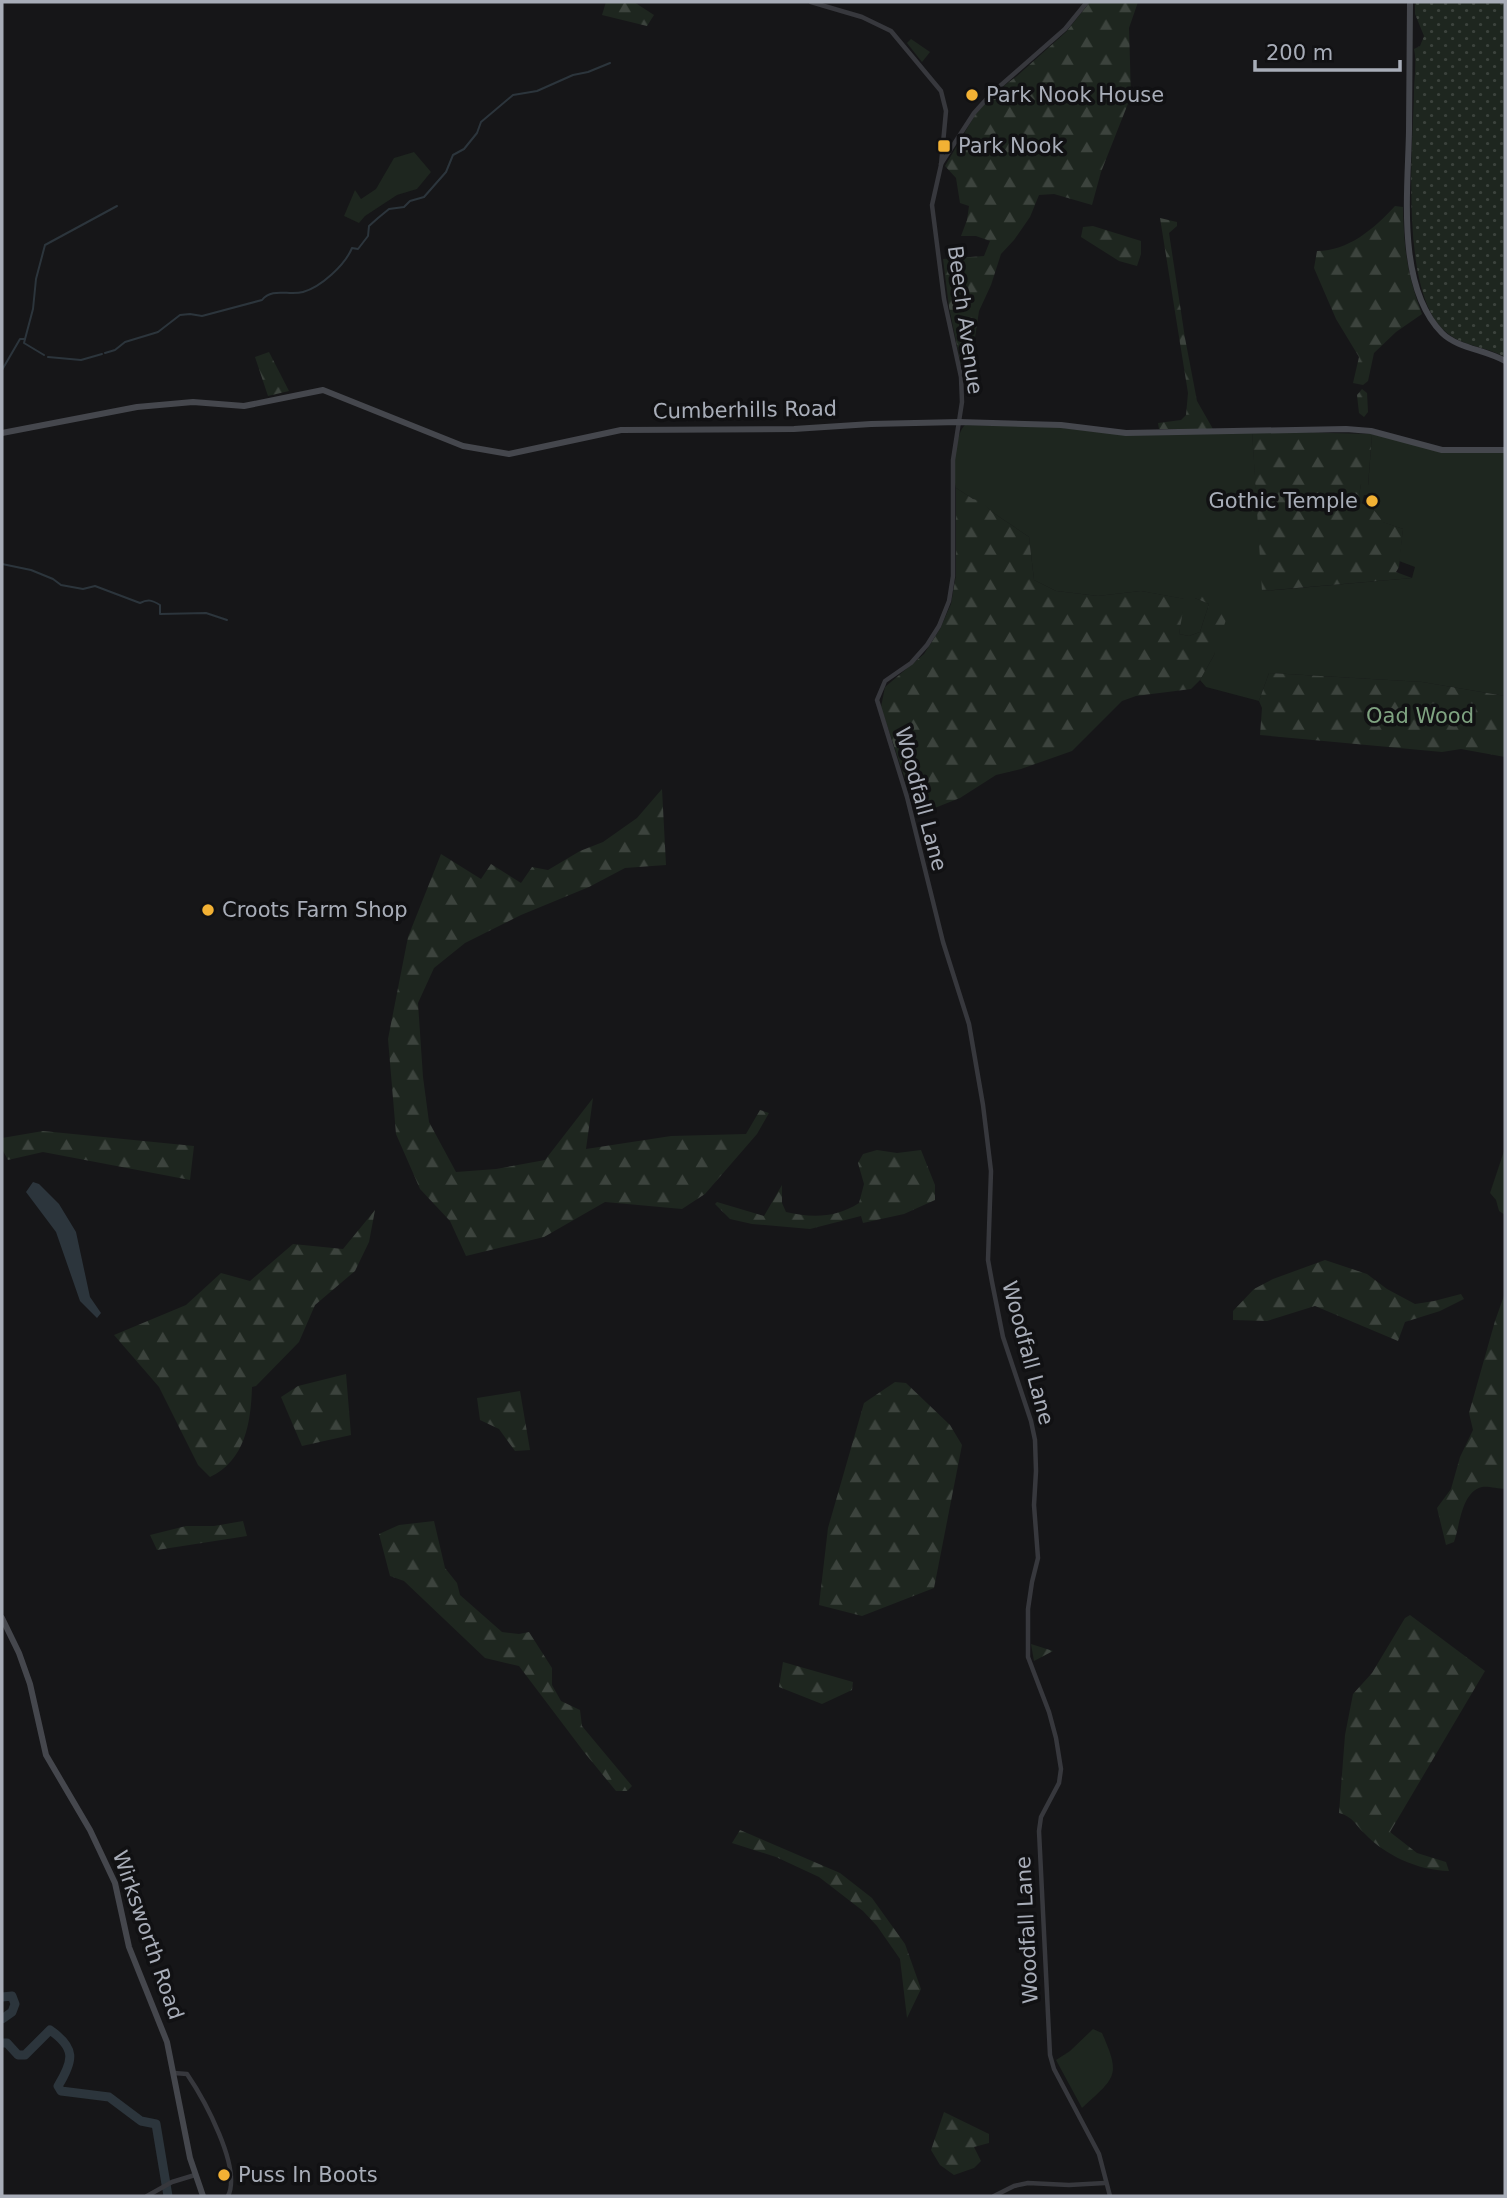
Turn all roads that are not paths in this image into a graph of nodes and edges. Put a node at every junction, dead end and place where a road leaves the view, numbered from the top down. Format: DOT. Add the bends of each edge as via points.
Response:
graph roads {
  1 [pos="811,2"];
  2 [pos="1087,2"];
  3 [pos="1410,2"];
  4 [pos="941,165"];
  5 [pos="1505,361"];
  6 [pos="959,422"];
  7 [pos="2,433"];
  8 [pos="1505,450"];
  9 [pos="2,1618"];
  10 [pos="174,2073"];
  11 [pos="195,2175"];
  12 [pos="1105,2183"];
  13 [pos="147,2196"];
  14 [pos="203,2196"];
  15 [pos="228,2196"];
  16 [pos="994,2196"];
  17 [pos="1110,2196"];
  1 -- 4 [label="street" via="891,30 942,91 946,111"];
  2 -- 4 [label="street" via="1065,29 974,113"];
  3 -- 5 [label="street" via="1408,227 1412,271 1440,331"];
  4 -- 6 [label="street, Beech Avenue" via="932,198 944,299 961,377"];
  6 -- 7 [label="street, Cumberhills Road" via="794,429 621,429 509,454 463,446 323,390 244,407 193,402 137,407"];
  6 -- 8 [label="street, Cumberhills Road" via="1061,425 1126,433 1346,429 1442,450"];
  6 -- 12 [label="street, Woodfall Lane" via="953,460 949,601 922,652 885,681 877,700 969,1024 990,1171 988,1259 1003,1337 1035,1440 1038,1558 1028,1609 1028,1657 1049,1712 1061,1769 1039,1831 1049,2044 1054,2069 1099,2154"];
  9 -- 10 [label="street, Wirksworth Road" via="30,1684 46,1755 111,1872 129,1947 167,2042"];
  10 -- 11 [label="street, Wirksworth Road"];
  10 -- 15 [label="street" via="187,2074 213,2122 230,2166"];
  11 -- 13 [label="street"];
  11 -- 14 [label="street, Wirksworth Road"];
  12 -- 16 [label="street" via="1028,2183"];
  12 -- 17 [label="street, Woodfall Lane"];
}
